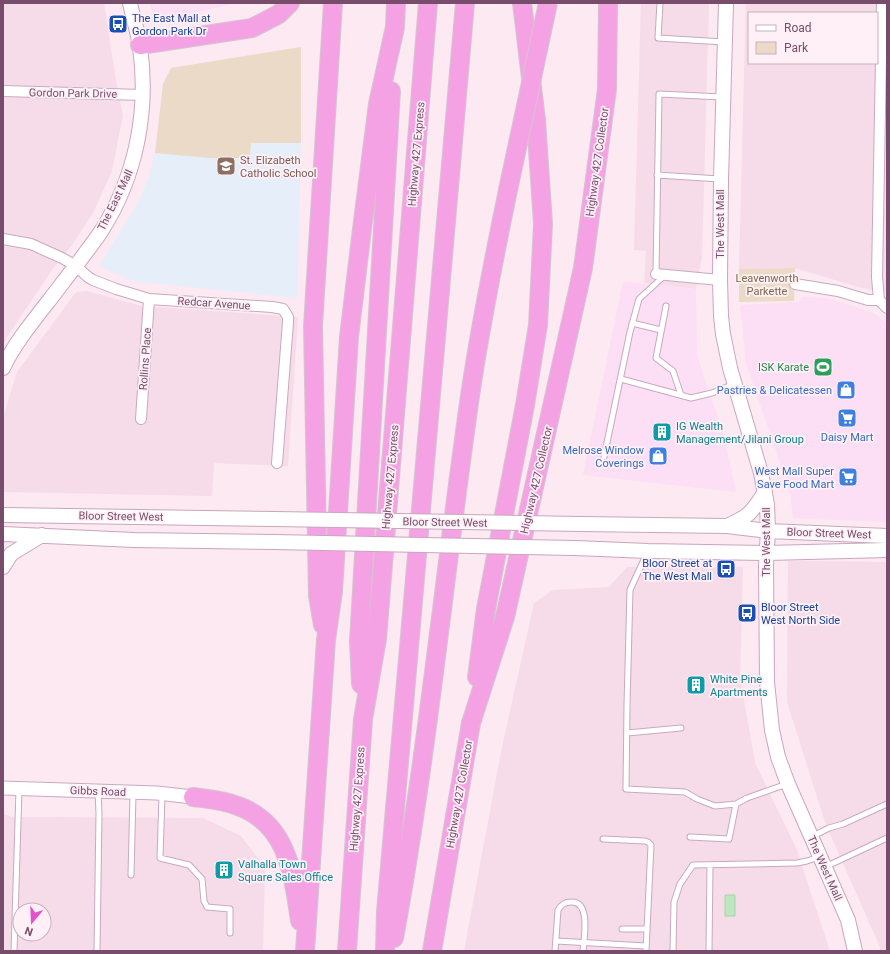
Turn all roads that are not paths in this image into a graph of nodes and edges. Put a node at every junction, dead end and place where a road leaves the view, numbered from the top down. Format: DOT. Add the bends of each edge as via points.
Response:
graph roads {
  1 [pos="130,3"];
  2 [pos="290,3"];
  3 [pos="333,3"];
  4 [pos="396,3"];
  5 [pos="428,3"];
  6 [pos="465,3"];
  7 [pos="522,3"];
  8 [pos="548,3"];
  9 [pos="608,3"];
  10 [pos="660,3"];
  11 [pos="726,3"];
  12 [pos="882,3"];
  13 [pos="395,27"];
  14 [pos="884,40"];
  15 [pos="725,42"];
  16 [pos="140,45"];
  17 [pos="3,91"];
  18 [pos="143,95"];
  19 [pos="723,97"];
  20 [pos="657,175"];
  21 [pos="721,179"];
  22 [pos="3,239"];
  23 [pos="76,266"];
  24 [pos="660,274"];
  25 [pos="720,280"];
  26 [pos="795,284"];
  27 [pos="149,299"];
  28 [pos="879,300"];
  29 [pos="666,306"];
  30 [pos="887,308"];
  31 [pos="632,323"];
  32 [pos="661,330"];
  33 [pos="3,368"];
  34 [pos="621,379"];
  35 [pos="734,383"];
  36 [pos="681,395"];
  37 [pos="141,419"];
  38 [pos="604,457"];
  39 [pos="277,462"];
  40 [pos="765,492"];
  41 [pos="3,515"];
  42 [pos="727,526"];
  43 [pos="768,531"];
  44 [pos="3,534"];
  45 [pos="43,535"];
  46 [pos="887,536"];
  47 [pos="887,550"];
  48 [pos="648,551"];
  49 [pos="767,553"];
  50 [pos="3,567"];
  51 [pos="326,640"];
  52 [pos="363,719"];
  53 [pos="471,723"];
  54 [pos="681,728"];
  55 [pos="628,733"];
  56 [pos="788,784"];
  57 [pos="3,788"];
  58 [pos="19,789"];
  59 [pos="98,792"];
  60 [pos="133,792"];
  61 [pos="162,794"];
  62 [pos="192,797"];
  63 [pos="736,804"];
  64 [pos="887,804"];
  65 [pos="690,837"];
  66 [pos="811,837"];
  67 [pos="887,838"];
  68 [pos="603,839"];
  69 [pos="822,862"];
  70 [pos="710,865"];
  71 [pos="131,875"];
  72 [pos="622,929"];
  73 [pos="647,929"];
  74 [pos="230,933"];
  75 [pos="556,941"];
  76 [pos="583,942"];
  77 [pos="646,948"];
  78 [pos="14,951"];
  79 [pos="97,951"];
  80 [pos="302,951"];
  81 [pos="306,951"];
  82 [pos="347,951"];
  83 [pos="385,951"];
  84 [pos="392,951"];
  85 [pos="432,951"];
  86 [pos="555,951"];
  87 [pos="583,951"];
  88 [pos="673,951"];
  89 [pos="709,951"];
  90 [pos="855,951"];
  1 -- 16 [label="main road, The East Mall"];
  2 -- 16 [label="highway" via="279,14 252,28"];
  3 -- 51 [label="highway" via="313,326 318,596"];
  4 -- 13 [label="highway"];
  5 -- 52 [label="highway, Highway 427 Express" via="377,639"];
  6 -- 83 [label="highway" via="386,912"];
  7 -- 53 [label="highway" via="536,120 543,224 538,325 486,609"];
  8 -- 84 [label="highway, bridge" via="508,190 470,395 440,635"];
  9 -- 53 [label="highway, Highway 427 Collector" via="607,90 583,268 505,616"];
  10 -- 15 [label="lane" via="658,38"];
  11 -- 15 [label="main road, The West Mall"];
  12 -- 14 [label="street"];
  13 -- 51 [label="highway" via="378,104 363,220 350,338 333,590"];
  13 -- 52 [label="highway" via="359,641"];
  14 -- 28 [label="street" via="877,277"];
  15 -- 19 [label="main road, The West Mall"];
  16 -- 18 [label="main road, The East Mall"];
  17 -- 18 [label="street, Gordon Park Drive"];
  18 -- 23 [label="main road, The East Mall" via="139,137 129,175 108,220"];
  19 -- 20 [label="lane" via="659,94"];
  19 -- 21 [label="main road, The West Mall"];
  20 -- 21 [label="lane"];
  20 -- 24 [label="lane"];
  21 -- 25 [label="main road, The West Mall"];
  22 -- 23 [label="street, Redcar Avenue" via="31,244"];
  23 -- 27 [label="street, Redcar Avenue" via="93,280"];
  23 -- 33 [label="main road, The East Mall" via="31,325"];
  24 -- 25 [label="street"];
  24 -- 31 [label="lane" via="639,299"];
  25 -- 35 [label="main road, The West Mall" via="723,334"];
  26 -- 28 [label="street" via="838,291 868,300"];
  27 -- 37 [label="street, Rollins Place"];
  27 -- 39 [label="street, Redcar Avenue" via="283,309 288,322"];
  28 -- 30 [label="street"];
  29 -- 32 [label="lane"];
  31 -- 32 [label="lane"];
  31 -- 34 [label="lane"];
  32 -- 36 [label="lane" via="656,358 673,371"];
  34 -- 36 [label="lane"];
  34 -- 38 [label="lane"];
  35 -- 36 [label="lane" via="712,393 691,398"];
  35 -- 40 [label="main road, The West Mall"];
  40 -- 42 [label="main road" via="751,513"];
  40 -- 43 [label="main road, The West Mall"];
  41 -- 42 [label="main road, Bloor Street West, bridge"];
  42 -- 43 [label="main road, Bloor Street West"];
  43 -- 46 [label="main road, Bloor Street West"];
  43 -- 49 [label="main road, The West Mall"];
  44 -- 45 [label="main road, Bloor Street West"];
  45 -- 48 [label="main road, Bloor Street West, bridge" via="134,540"];
  45 -- 50 [label="main road" via="11,554"];
  47 -- 49 [label="main road, Bloor Street West"];
  48 -- 49 [label="main road, Bloor Street West"];
  48 -- 55 [label="lane" via="630,590"];
  49 -- 56 [label="main road, The West Mall" via="767,682 772,730"];
  51 -- 81 [label="highway"];
  52 -- 82 [label="highway, Highway 427 Express"];
  53 -- 85 [label="highway, Highway 427 Collector"];
  54 -- 55 [label="lane"];
  55 -- 63 [label="lane" via="626,789 685,792 715,806"];
  56 -- 63 [label="lane"];
  56 -- 66 [label="main road, The West Mall"];
  57 -- 58 [label="street, Gibbs Road"];
  58 -- 59 [label="street, Gibbs Road"];
  58 -- 78 [label="lane"];
  59 -- 60 [label="street, Gibbs Road"];
  59 -- 79 [label="lane"];
  60 -- 61 [label="street, Gibbs Road"];
  60 -- 71 [label="lane"];
  61 -- 62 [label="street, Gibbs Road"];
  61 -- 74 [label="lane" via="160,858 189,865 202,879 207,907 230,909"];
  62 -- 80 [label="highway" via="240,806 263,820 275,832 283,845 292,873"];
  63 -- 65 [label="lane" via="729,839"];
  64 -- 66 [label="lane"];
  66 -- 69 [label="main road, The West Mall"];
  67 -- 69 [label="lane"];
  68 -- 73 [label="lane" via="650,843"];
  69 -- 70 [label="lane"];
  69 -- 90 [label="main road, The West Mall" via="848,920"];
  70 -- 88 [label="lane" via="692,866 680,884 674,902"];
  70 -- 89 [label="lane"];
  72 -- 73 [label="lane"];
  73 -- 77 [label="lane"];
  75 -- 76 [label="lane"];
  75 -- 76 [label="lane" via="558,910 564,903 569,902 578,904 584,912"];
  75 -- 86 [label="lane"];
  76 -- 77 [label="lane"];
  76 -- 87 [label="lane"];
}
